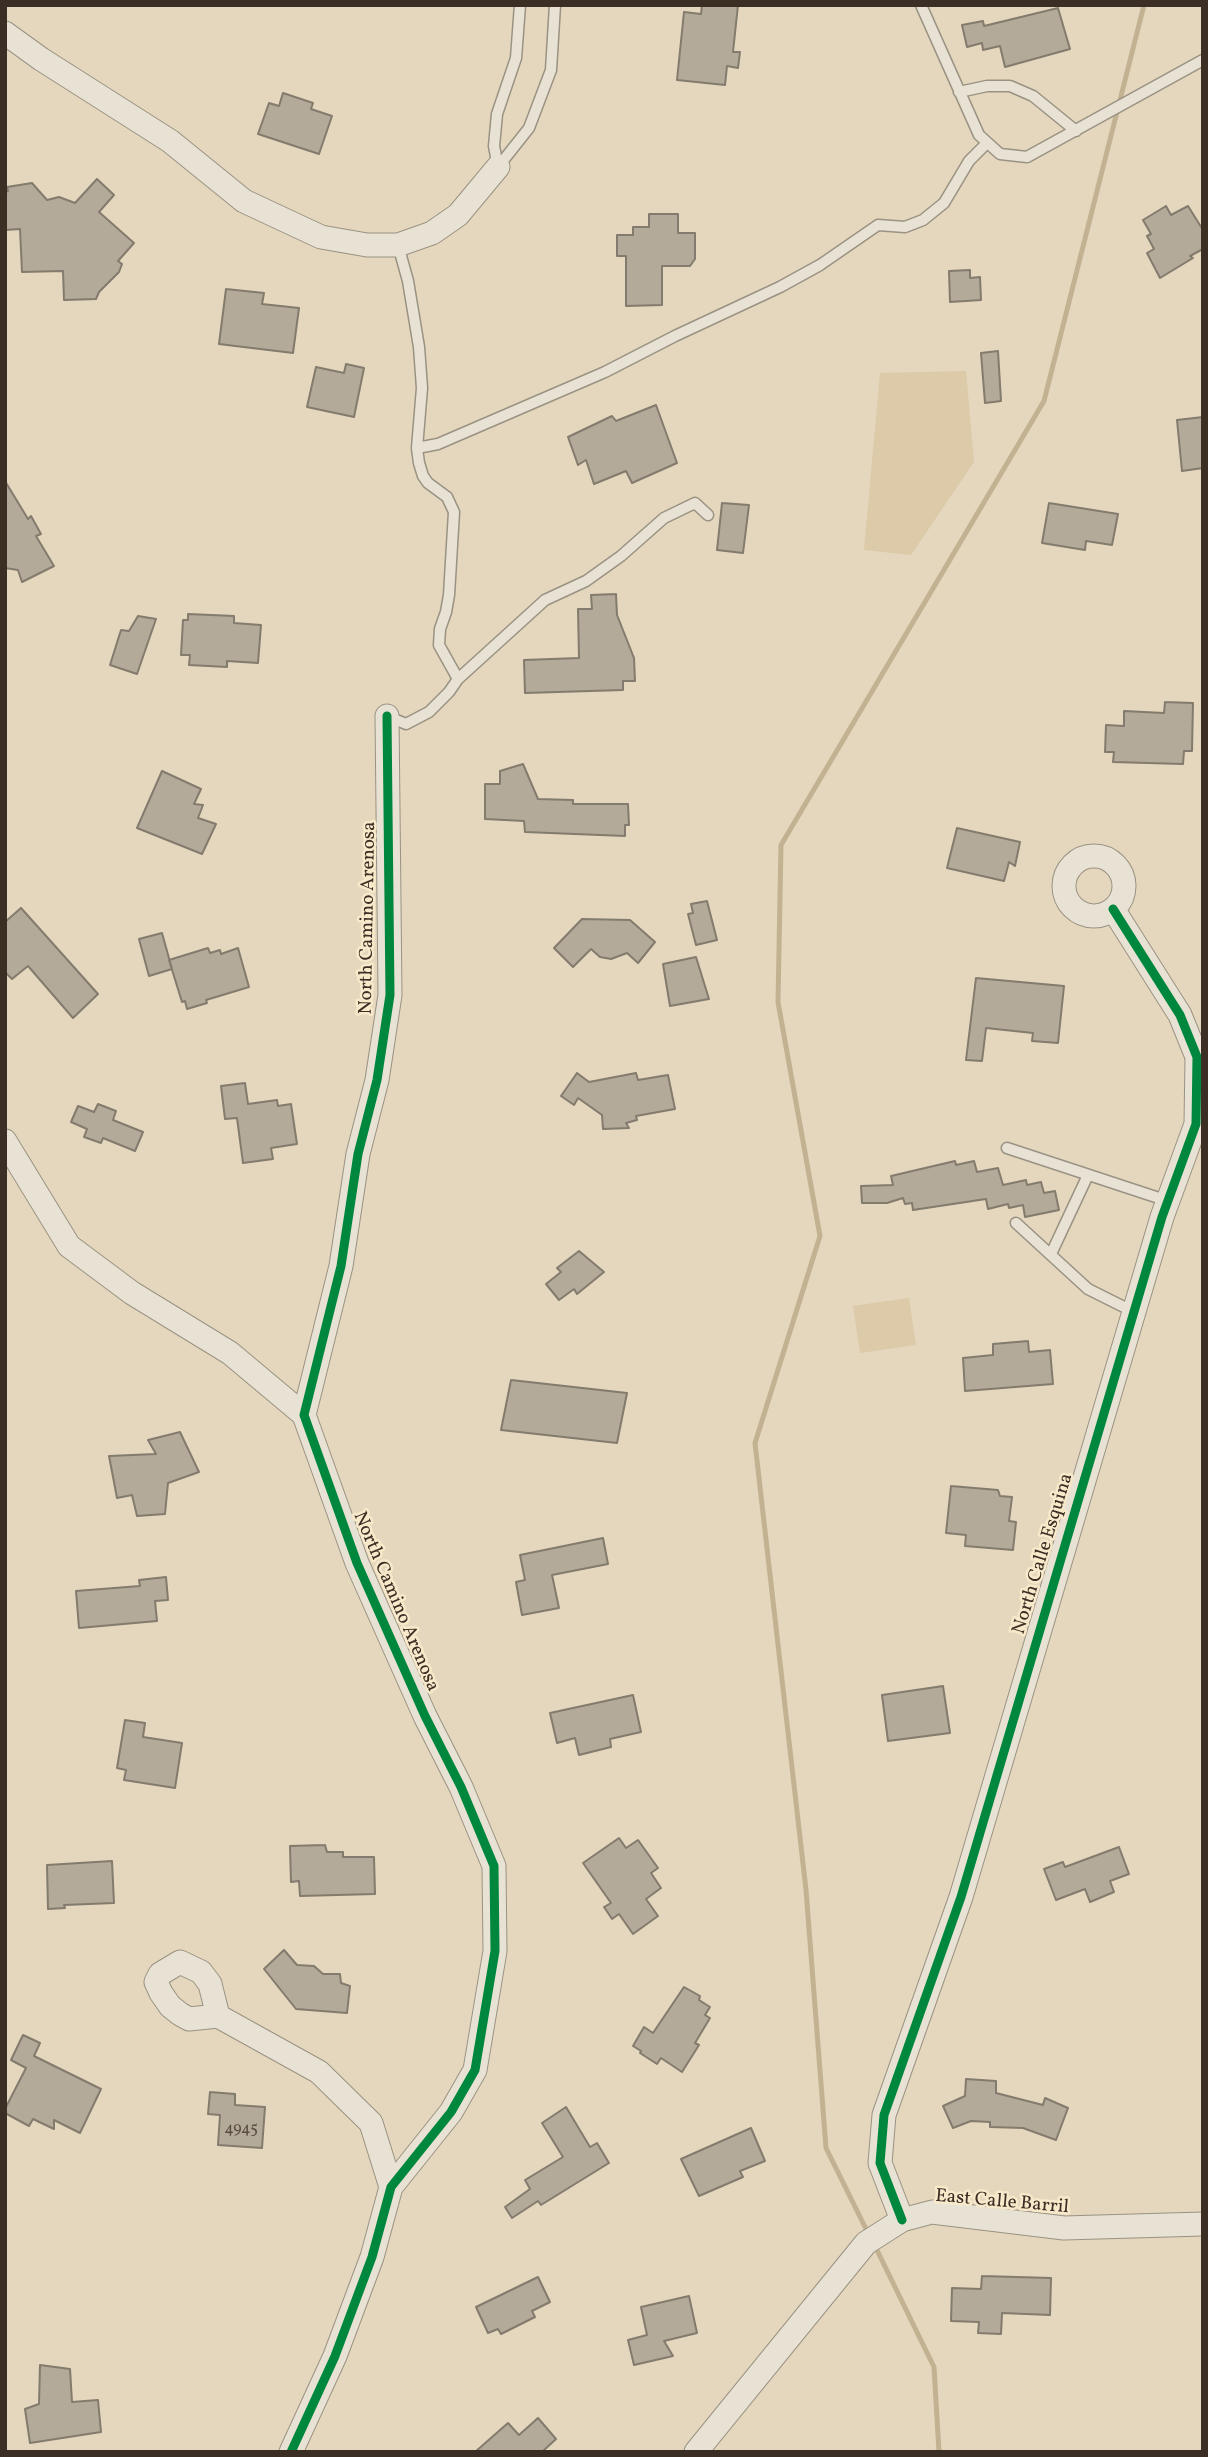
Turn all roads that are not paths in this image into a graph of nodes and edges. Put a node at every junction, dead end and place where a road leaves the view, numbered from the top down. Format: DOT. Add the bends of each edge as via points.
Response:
graph roads {
  1 [pos="520,5"];
  2 [pos="555,5"];
  3 [pos="921,5"];
  4 [pos="5,33"];
  5 [pos="1203,60"];
  6 [pos="959,92"];
  7 [pos="1076,131"];
  8 [pos="987,142"];
  9 [pos="498,167"];
  10 [pos="398,245"];
  11 [pos="417,448"];
  12 [pos="708,515"];
  13 [pos="458,679"];
  14 [pos="387,716"];
  15 [pos="1113,909"];
  16 [pos="5,1142"];
  17 [pos="1007,1147"];
  18 [pos="1088,1175"];
  19 [pos="1168,1201"];
  20 [pos="1016,1223"];
  21 [pos="1051,1254"];
  22 [pos="1134,1312"];
  23 [pos="304,1415"];
  24 [pos="218,2016"];
  25 [pos="391,2187"];
  26 [pos="902,2220"];
  27 [pos="1203,2224"];
  28 [pos="291,2452"];
  29 [pos="695,2452"];
  1 -- 9 [label="lane" via="516,58 497,114 494,146"];
  2 -- 9 [label="lane" via="551,70 529,128"];
  3 -- 6 [label="lane"];
  4 -- 10 [label="street" via="170,141 244,201 321,237"];
  5 -- 7 [label="lane"];
  6 -- 7 [label="lane" via="1010,86 1033,96"];
  6 -- 8 [label="lane" via="979,135"];
  7 -- 8 [label="lane" via="1027,157 1000,154"];
  8 -- 11 [label="lane" via="969,161 944,203 923,220 905,227 878,225 780,287 604,372 438,444"];
  9 -- 10 [label="street" via="458,215 432,233"];
  10 -- 11 [label="lane" via="419,346 422,388"];
  11 -- 13 [label="lane" via="423,476 447,497 454,512 449,594 439,645"];
  12 -- 13 [label="lane" via="695,503 664,518 586,581 545,600"];
  13 -- 14 [label="lane" via="429,712 406,724"];
  14 -- 23 [label="street, North Camino Arenosa" via="390,995 341,1266"];
  15 -- 19 [label="street, North Calle Esquina" via="1180,1015 1197,1056 1196,1124"];
  16 -- 23 [label="street" via="69,1246 132,1293 230,1353"];
  17 -- 18 [label="lane"];
  18 -- 19 [label="lane"];
  18 -- 21 [label="lane"];
  19 -- 22 [label="street, North Calle Esquina"];
  20 -- 21 [label="lane"];
  21 -- 22 [label="lane" via="1088,1289"];
  22 -- 26 [label="street, North Calle Esquina" via="961,1896 884,2115 880,2162"];
  23 -- 25 [label="street, North Camino Arenosa" via="357,1563 494,1866 495,1951 475,2070 450,2112"];
  24 -- 25 [label="street" via="319,2072 371,2123"];
  25 -- 28 [label="street, North Camino Arenosa" via="372,2257 335,2356"];
  26 -- 27 [label="street, East Calle Barril" via="932,2212 1064,2228"];
  26 -- 29 [label="street, East Calle Barril" via="866,2244"];
}
